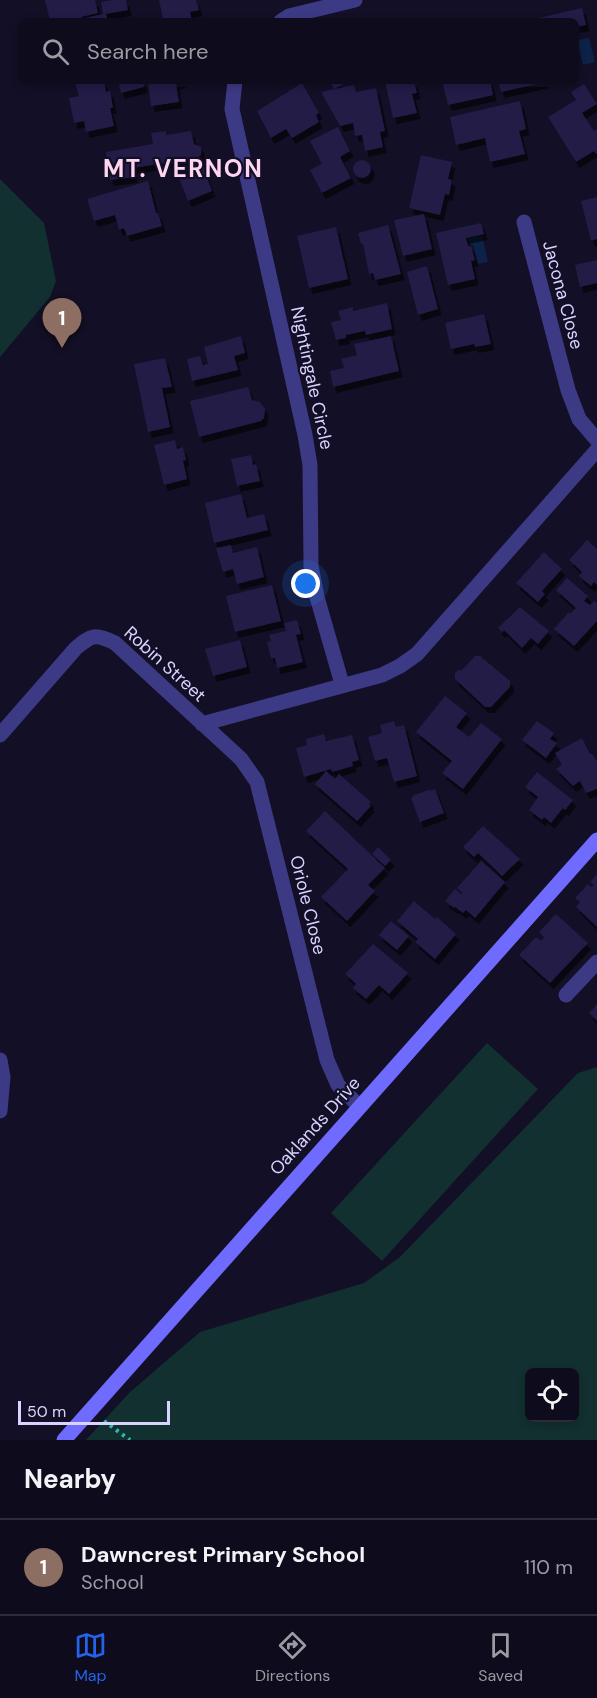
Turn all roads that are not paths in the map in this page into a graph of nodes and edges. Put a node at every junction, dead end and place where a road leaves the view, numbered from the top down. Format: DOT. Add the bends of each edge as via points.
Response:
graph roads {
  1 [pos="355,0"];
  2 [pos="286,18"];
  3 [pos="235,84"];
  4 [pos="524,222"];
  5 [pos="597,440"];
  6 [pos="597,450"];
  7 [pos="342,684"];
  8 [pos="202,724"];
  9 [pos="0,735"];
  10 [pos="597,840"];
  11 [pos="597,962"];
  12 [pos="566,995"];
  13 [pos="0,1060"];
  14 [pos="359,1106"];
  15 [pos="0,1111"];
  16 [pos="64,1440"];
  1 -- 2 [label="street"];
  3 -- 7 [label="street, Nightingale Circle" via="232,109 310,465 311,566"];
  4 -- 5 [label="street, Jacona Close" via="568,390 579,419"];
  6 -- 7 [label="street" via="417,654 382,675"];
  7 -- 8 [label="street"];
  8 -- 9 [label="street, Robin Street" via="114,643 101,636 89,637 76,648"];
  8 -- 14 [label="street, Oriole Close" via="241,759 257,782 327,1060 339,1085"];
  10 -- 14 [label="street, Oaklands Drive"];
  11 -- 12 [label="street"];
  13 -- 15 [label="street"];
  14 -- 16 [label="street, Oaklands Drive"];
}
